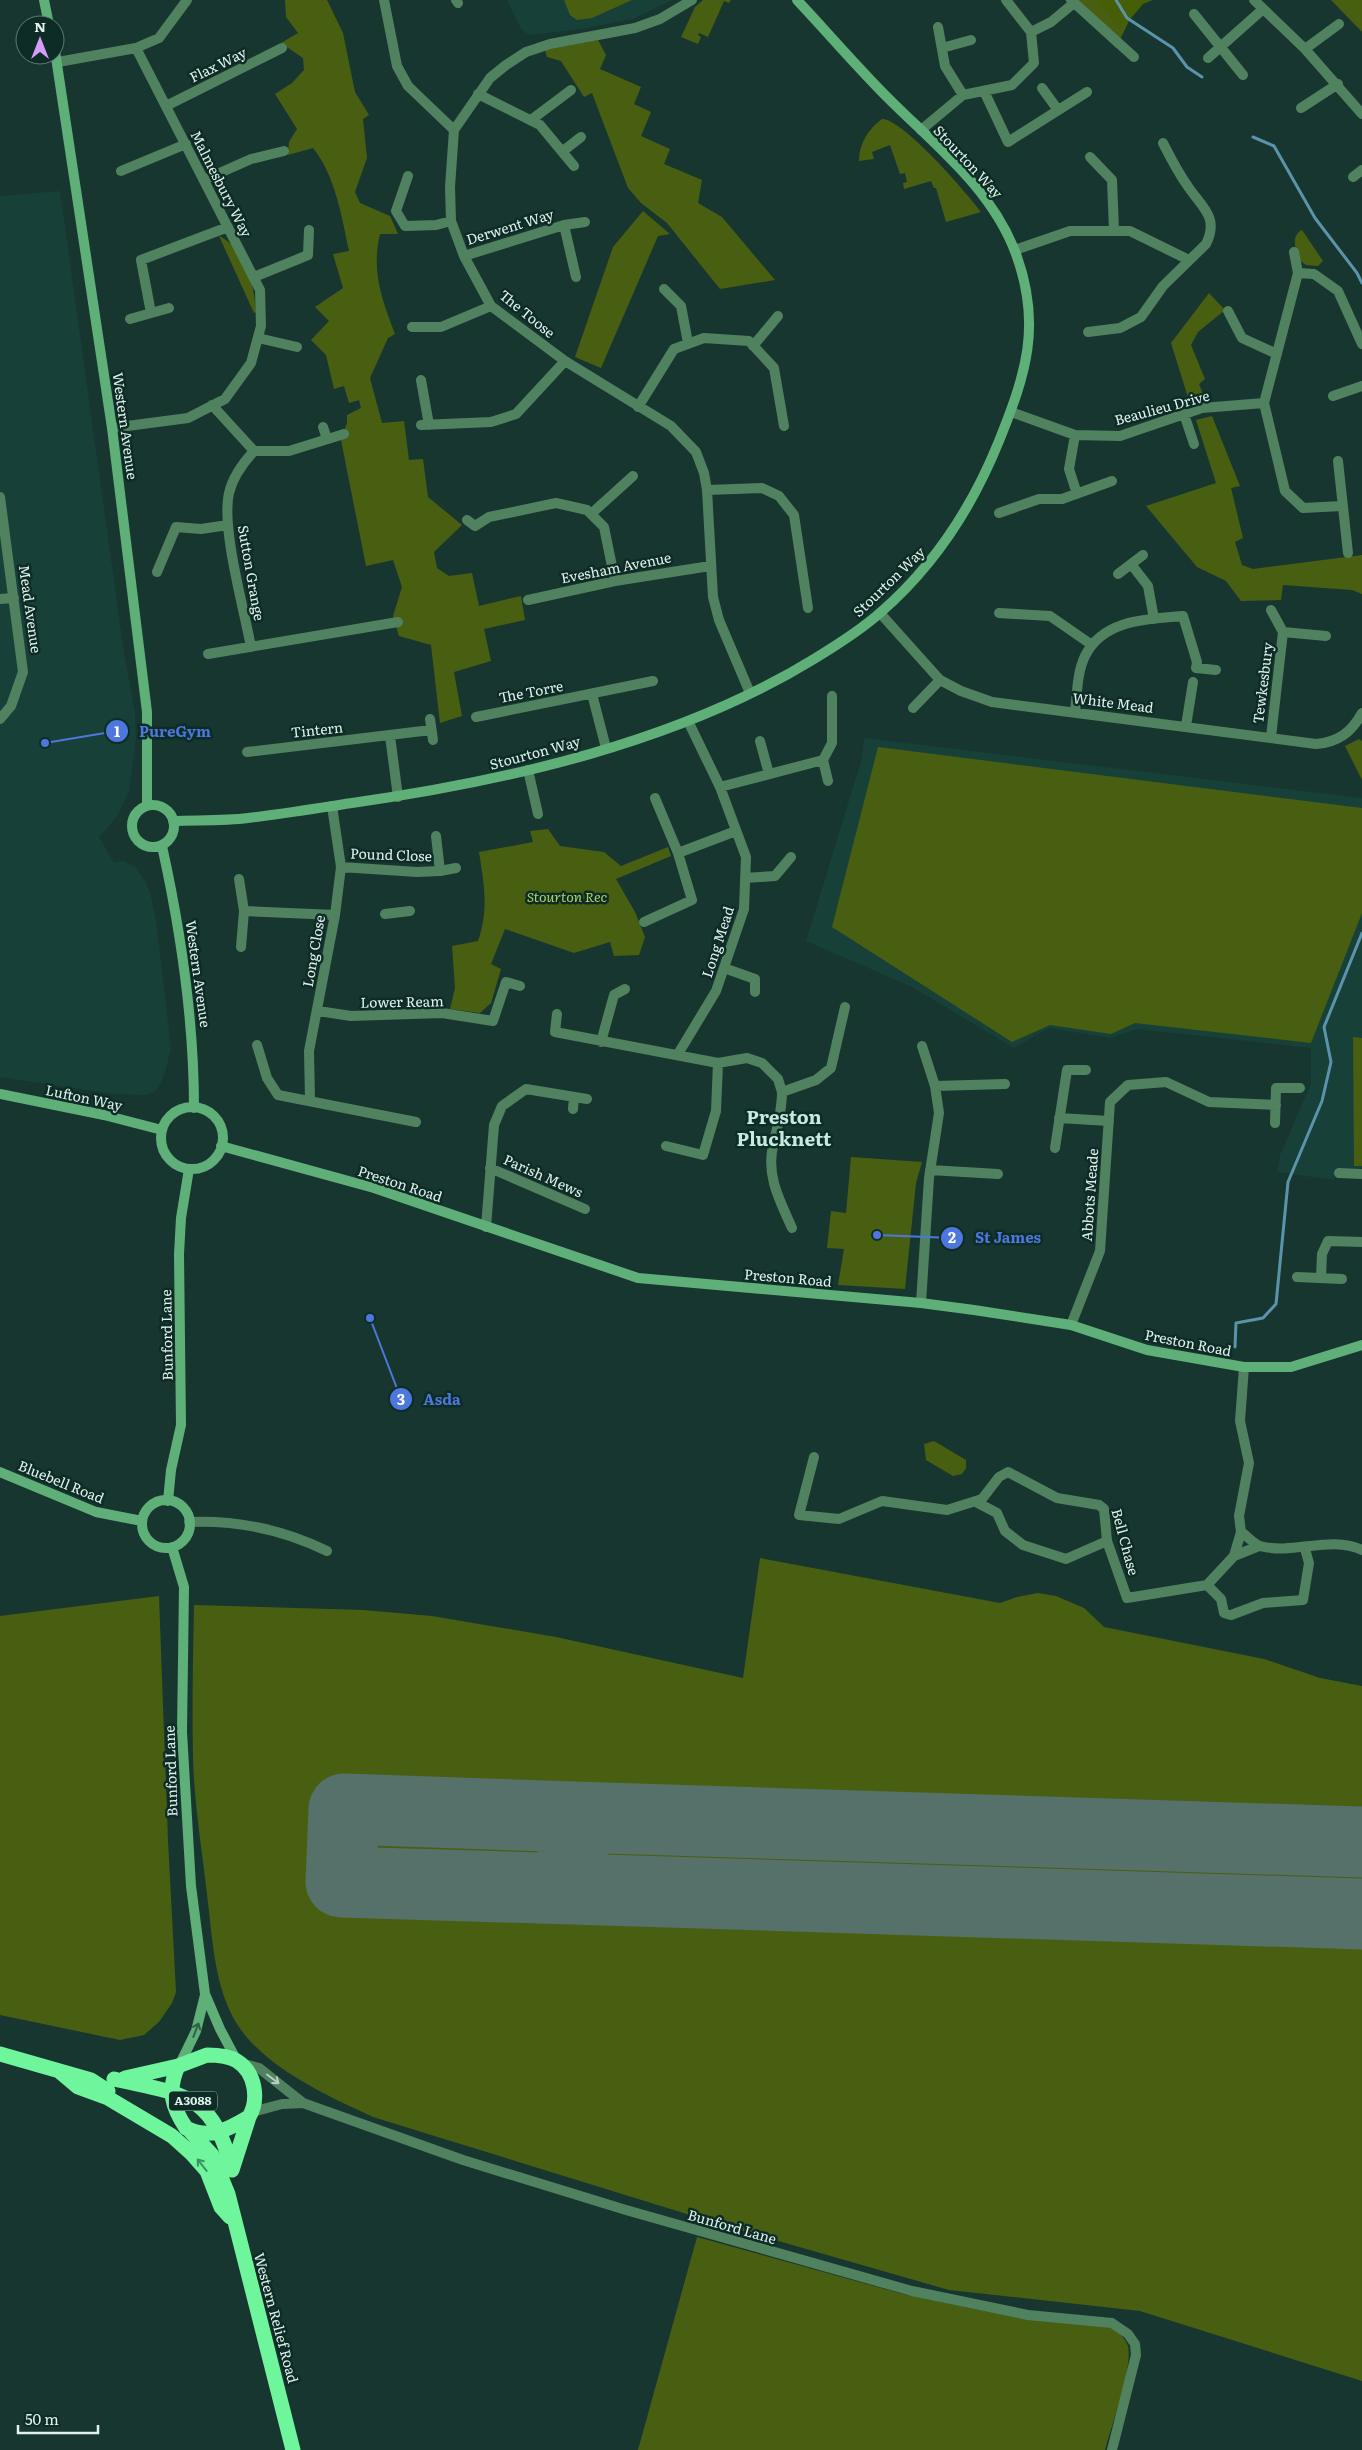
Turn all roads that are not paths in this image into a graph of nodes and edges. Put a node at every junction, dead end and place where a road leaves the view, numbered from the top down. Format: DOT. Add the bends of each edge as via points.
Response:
graph roads {
  1 [pos="44,0"];
  2 [pos="187,0"];
  3 [pos="384,0"];
  4 [pos="692,0"];
  5 [pos="797,0"];
  6 [pos="1006,0"];
  7 [pos="1254,0"];
  8 [pos="1072,2"];
  9 [pos="1262,10"];
  10 [pos="1194,14"];
  11 [pos="47,15"];
  12 [pos="1339,24"];
  13 [pos="938,27"];
  14 [pos="1031,32"];
  15 [pos="971,40"];
  16 [pos="136,48"];
  17 [pos="282,48"];
  18 [pos="942,48"];
  19 [pos="1220,48"];
  20 [pos="1305,49"];
  21 [pos="1134,57"];
  22 [pos="1208,58"];
  23 [pos="65,61"];
  24 [pos="58,65"];
  25 [pos="1243,75"];
  26 [pos="1338,84"];
  27 [pos="1042,88"];
  28 [pos="571,90"];
  29 [pos="984,90"];
  30 [pos="1087,92"];
  31 [pos="478,94"];
  32 [pos="963,95"];
  33 [pos="1362,96"];
  34 [pos="1353,103"];
  35 [pos="166,106"];
  36 [pos="1301,108"];
  37 [pos="1058,110"];
  38 [pos="1362,114"];
  39 [pos="531,120"];
  40 [pos="454,130"];
  41 [pos="921,130"];
  42 [pos="581,137"];
  43 [pos="186,144"];
  44 [pos="1163,144"];
  45 [pos="563,151"];
  46 [pos="284,152"];
  47 [pos="1090,157"];
  48 [pos="574,166"];
  49 [pos="1362,170"];
  50 [pos="121,171"];
  51 [pos="408,176"];
  52 [pos="1353,177"];
  53 [pos="204,180"];
  54 [pos="451,221"];
  55 [pos="585,222"];
  56 [pos="564,225"];
  57 [pos="228,227"];
  58 [pos="308,230"];
  59 [pos="1114,230"];
  60 [pos="1015,250"];
  61 [pos="1294,252"];
  62 [pos="464,256"];
  63 [pos="1189,260"];
  64 [pos="1298,273"];
  65 [pos="254,277"];
  66 [pos="576,277"];
  67 [pos="664,289"];
  68 [pos="491,306"];
  69 [pos="168,308"];
  70 [pos="1228,311"];
  71 [pos="151,313"];
  72 [pos="778,316"];
  73 [pos="130,319"];
  74 [pos="412,327"];
  75 [pos="1088,332"];
  76 [pos="258,338"];
  77 [pos="688,343"];
  78 [pos="1362,344"];
  79 [pos="754,346"];
  80 [pos="297,347"];
  81 [pos="1277,354"];
  82 [pos="566,362"];
  83 [pos="421,380"];
  84 [pos="1362,386"];
  85 [pos="1333,396"];
  86 [pos="1264,403"];
  87 [pos="212,405"];
  88 [pos="638,407"];
  89 [pos="1010,412"];
  90 [pos="1184,414"];
  91 [pos="784,426"];
  92 [pos="323,427"];
  93 [pos="112,428"];
  94 [pos="344,434"];
  95 [pos="1074,435"];
  96 [pos="327,439"];
  97 [pos="1194,444"];
  98 [pos="254,450"];
  99 [pos="1338,461"];
  100 [pos="633,476"];
  101 [pos="1112,481"];
  102 [pos="707,490"];
  103 [pos="1077,494"];
  104 [pos="0,497"];
  105 [pos="1342,506"];
  106 [pos="998,513"];
  107 [pos="591,514"];
  108 [pos="467,520"];
  109 [pos="228,526"];
  110 [pos="1348,553"];
  111 [pos="1143,555"];
  112 [pos="1130,564"];
  113 [pos="710,566"];
  114 [pos="157,572"];
  115 [pos="1118,574"];
  116 [pos="615,581"];
  117 [pos="14,598"];
  118 [pos="0,599"];
  119 [pos="528,600"];
  120 [pos="808,608"];
  121 [pos="1272,610"];
  122 [pos="880,613"];
  123 [pos="999,613"];
  124 [pos="1154,619"];
  125 [pos="398,622"];
  126 [pos="1283,632"];
  127 [pos="1326,636"];
  128 [pos="1092,645"];
  129 [pos="251,647"];
  130 [pos="208,654"];
  131 [pos="1216,670"];
  132 [pos="1195,675"];
  133 [pos="940,680"];
  134 [pos="653,681"];
  135 [pos="750,693"];
  136 [pos="592,694"];
  137 [pos="832,696"];
  138 [pos="913,708"];
  139 [pos="1075,712"];
  140 [pos="1362,713"];
  141 [pos="476,715"];
  142 [pos="0,719"];
  143 [pos="430,719"];
  144 [pos="688,721"];
  145 [pos="1186,726"];
  146 [pos="390,736"];
  147 [pos="1271,736"];
  148 [pos="760,741"];
  149 [pos="606,748"];
  150 [pos="247,752"];
  151 [pos="823,760"];
  152 [pos="528,770"];
  153 [pos="769,774"];
  154 [pos="828,781"];
  155 [pos="720,787"];
  156 [pos="398,797"];
  157 [pos="655,798"];
  158 [pos="147,806"];
  159 [pos="332,806"];
  160 [pos="538,814"];
  161 [pos="174,821"];
  162 [pos="736,831"];
  163 [pos="436,836"];
  164 [pos="162,846"];
  165 [pos="678,853"];
  166 [pos="791,857"];
  167 [pos="341,867"];
  168 [pos="456,868"];
  169 [pos="440,870"];
  170 [pos="745,878"];
  171 [pos="239,879"];
  172 [pos="244,911"];
  173 [pos="410,911"];
  174 [pos="385,914"];
  175 [pos="335,915"];
  176 [pos="644,922"];
  177 [pos="241,947"];
  178 [pos="724,968"];
  179 [pos="520,986"];
  180 [pos="625,989"];
  181 [pos="755,992"];
  182 [pos="845,1007"];
  183 [pos="318,1011"];
  184 [pos="557,1014"];
  185 [pos="601,1042"];
  186 [pos="257,1045"];
  187 [pos="922,1046"];
  188 [pos="678,1054"];
  189 [pos="718,1063"];
  190 [pos="1086,1070"];
  191 [pos="1005,1084"];
  192 [pos="935,1086"];
  193 [pos="1300,1088"];
  194 [pos="782,1092"];
  195 [pos="0,1094"];
  196 [pos="574,1097"];
  197 [pos="588,1099"];
  198 [pos="310,1101"];
  199 [pos="1276,1105"];
  200 [pos="194,1108"];
  201 [pos="572,1109"];
  202 [pos="1060,1118"];
  203 [pos="1109,1121"];
  204 [pos="416,1122"];
  205 [pos="1275,1123"];
  206 [pos="162,1130"];
  207 [pos="221,1146"];
  208 [pos="666,1146"];
  209 [pos="1055,1148"];
  210 [pos="490,1168"];
  211 [pos="189,1169"];
  212 [pos="930,1170"];
  213 [pos="998,1174"];
  214 [pos="1338,1174"];
  215 [pos="1362,1174"];
  216 [pos="584,1209"];
  217 [pos="486,1227"];
  218 [pos="792,1228"];
  219 [pos="1362,1242"];
  220 [pos="1296,1277"];
  221 [pos="1322,1278"];
  222 [pos="1342,1279"];
  223 [pos="921,1303"];
  224 [pos="1071,1325"];
  225 [pos="1362,1344"];
  226 [pos="1244,1368"];
  227 [pos="814,1457"];
  228 [pos="0,1472"];
  229 [pos="168,1501"];
  230 [pos="976,1502"];
  231 [pos="142,1521"];
  232 [pos="189,1522"];
  233 [pos="1241,1532"];
  234 [pos="1107,1541"];
  235 [pos="1259,1546"];
  236 [pos="172,1547"];
  237 [pos="1305,1549"];
  238 [pos="1362,1550"];
  239 [pos="327,1551"];
  240 [pos="1234,1556"];
  241 [pos="1207,1585"];
  242 [pos="205,1994"];
  243 [pos="0,2054"];
  244 [pos="238,2062"];
  245 [pos="179,2065"];
  246 [pos="59,2071"];
  247 [pos="114,2079"];
  248 [pos="91,2080"];
  249 [pos="171,2092"];
  250 [pos="303,2103"];
  251 [pos="250,2114"];
  252 [pos="188,2130"];
  253 [pos="220,2133"];
  254 [pos="232,2169"];
  255 [pos="228,2194"];
  256 [pos="234,2222"];
  257 [pos="293,2450"];
  258 [pos="1112,2450"];
  1 -- 11 [label="street"];
  2 -- 16 [label="street" via="159,38"];
  3 -- 40 [label="street" via="397,66 408,86"];
  4 -- 31 [label="street, The Toose" via="660,19 635,28 550,44 526,52 490,78"];
  5 -- 41 [label="street, Stourton Way"];
  6 -- 14 [label="street"];
  7 -- 9 [label="street"];
  8 -- 14 [label="street" via="1051,22"];
  8 -- 21 [label="street"];
  9 -- 19 [label="street"];
  9 -- 20 [label="street"];
  10 -- 19 [label="street"];
  12 -- 20 [label="street"];
  13 -- 18 [label="street"];
  14 -- 29 [label="street" via="1034,63 1012,85"];
  15 -- 18 [label="street"];
  16 -- 23 [label="street"];
  16 -- 35 [label="street, Malmesbury Way"];
  17 -- 35 [label="street, Flax Way"];
  18 -- 32 [label="street" via="945,66"];
  19 -- 22 [label="street"];
  19 -- 25 [label="street"];
  20 -- 26 [label="street"];
  24 -- 93 [label="street, Western Avenue"];
  26 -- 34 [label="street"];
  26 -- 36 [label="street"];
  27 -- 37 [label="street"];
  28 -- 39 [label="street"];
  29 -- 32 [label="street"];
  29 -- 37 [label="street" via="1008,142"];
  30 -- 37 [label="street"];
  31 -- 39 [label="street"];
  31 -- 40 [label="street, The Toose"];
  32 -- 41 [label="street"];
  33 -- 34 [label="street"];
  34 -- 38 [label="street"];
  35 -- 43 [label="street, Malmesbury Way"];
  39 -- 45 [label="street" via="540,125"];
  40 -- 54 [label="street, The Toose"];
  41 -- 60 [label="street, Stourton Way" via="989,202"];
  42 -- 45 [label="street"];
  43 -- 50 [label="street"];
  43 -- 53 [label="street, Malmesbury Way"];
  44 -- 63 [label="street" via="1190,190 1205,206 1210,220 1206,244"];
  45 -- 48 [label="street"];
  46 -- 53 [label="street" via="251,159"];
  47 -- 59 [label="street" via="1112,180"];
  49 -- 52 [label="street"];
  51 -- 54 [label="street" via="396,211 405,226"];
  53 -- 57 [label="street, Malmesbury Way"];
  54 -- 62 [label="street, The Toose"];
  55 -- 56 [label="street, Derwent Way"];
  56 -- 62 [label="street, Derwent Way"];
  56 -- 66 [label="street, Derwent Way"];
  57 -- 65 [label="street, Malmesbury Way"];
  57 -- 71 [label="street" via="141,260"];
  58 -- 65 [label="street" via="308,255"];
  59 -- 60 [label="street" via="1070,231"];
  59 -- 63 [label="street" via="1130,231"];
  60 -- 89 [label="street, Stourton Way" via="1027,291 1031,321 1028,351"];
  61 -- 64 [label="street"];
  62 -- 68 [label="street, The Toose"];
  63 -- 75 [label="street" via="1163,286 1141,317 1120,328"];
  64 -- 78 [label="street" via="1314,274 1338,291"];
  64 -- 81 [label="street"];
  65 -- 76 [label="street, Malmesbury Way" via="260,290"];
  67 -- 77 [label="street" via="681,306"];
  68 -- 74 [label="street" via="441,327"];
  68 -- 82 [label="street, The Toose"];
  69 -- 71 [label="street"];
  70 -- 81 [label="street" via="1242,338"];
  71 -- 73 [label="street"];
  72 -- 79 [label="street"];
  76 -- 80 [label="street"];
  76 -- 87 [label="street, Malmesbury Way" via="251,362 225,399"];
  77 -- 79 [label="street" via="704,338 749,341"];
  77 -- 88 [label="street" via="674,348"];
  79 -- 91 [label="street" via="774,368"];
  81 -- 86 [label="street"];
  82 -- 83 [label="street" via="516,414 491,422 425,425"];
  82 -- 88 [label="street, The Toose"];
  84 -- 85 [label="street"];
  86 -- 90 [label="street, Beaulieu Drive" via="1202,408"];
  86 -- 105 [label="street" via="1284,491 1303,508"];
  87 -- 93 [label="street, Malmesbury Way" via="188,418"];
  87 -- 98 [label="street"];
  88 -- 102 [label="street, The Toose" via="671,426 686,440 699,459"];
  89 -- 95 [label="street, Beaulieu Drive"];
  89 -- 122 [label="street, Stourton Way" via="994,455 954,532 937,555"];
  90 -- 95 [label="street, Beaulieu Drive" via="1120,436"];
  90 -- 97 [label="street"];
  92 -- 96 [label="street"];
  93 -- 158 [label="street, Western Avenue" via="146,712"];
  94 -- 96 [label="street"];
  95 -- 103 [label="street" via="1069,469"];
  96 -- 98 [label="street" via="289,451"];
  98 -- 109 [label="street, Sutton Grange" via="240,466 229,493"];
  99 -- 105 [label="street"];
  100 -- 107 [label="street"];
  101 -- 103 [label="street"];
  102 -- 113 [label="street, The Toose"];
  102 -- 120 [label="street" via="762,488 779,496 794,515"];
  103 -- 106 [label="street" via="1062,499 1039,499"];
  104 -- 117 [label="street, Mead Avenue"];
  105 -- 110 [label="street"];
  107 -- 108 [label="street" via="587,510 556,503 489,517 475,526"];
  107 -- 116 [label="street" via="604,527"];
  109 -- 114 [label="street" via="176,527"];
  109 -- 129 [label="street, Sutton Grange"];
  111 -- 112 [label="street"];
  112 -- 115 [label="street"];
  112 -- 124 [label="street" via="1148,586"];
  113 -- 116 [label="street, Evesham Avenue"];
  113 -- 135 [label="street, The Toose" via="719,620"];
  116 -- 119 [label="street, Evesham Avenue"];
  117 -- 118 [label="street"];
  117 -- 142 [label="street, Mead Avenue" via="23,672 11,706"];
  121 -- 126 [label="street, Tewkesbury"];
  122 -- 133 [label="street, White Mead"];
  122 -- 135 [label="street, Stourton Way" via="810,662"];
  123 -- 128 [label="street" via="1050,616"];
  124 -- 128 [label="street" via="1117,626 1099,636"];
  124 -- 132 [label="street" via="1183,616 1197,662"];
  125 -- 129 [label="street"];
  126 -- 127 [label="street, Tewkesbury"];
  126 -- 147 [label="street, Tewkesbury"];
  128 -- 139 [label="street" via="1084,656"];
  129 -- 130 [label="street"];
  131 -- 132 [label="street"];
  132 -- 145 [label="street"];
  133 -- 138 [label="street"];
  133 -- 139 [label="street, White Mead" via="992,702"];
  134 -- 136 [label="street, The Torre"];
  135 -- 144 [label="street, Stourton Way"];
  136 -- 141 [label="street, The Torre"];
  136 -- 149 [label="street"];
  137 -- 151 [label="street" via="832,743"];
  139 -- 145 [label="street, White Mead"];
  140 -- 147 [label="street, White Mead" via="1343,737 1331,742 1316,744"];
  143 -- 146 [label="street, Tintern" via="432,735"];
  144 -- 149 [label="street, Stourton Way"];
  144 -- 155 [label="street, Long Mead"];
  145 -- 147 [label="street, White Mead"];
  146 -- 150 [label="street, Tintern"];
  146 -- 156 [label="street"];
  148 -- 153 [label="street"];
  149 -- 152 [label="street, Stourton Way"];
  151 -- 153 [label="street"];
  151 -- 154 [label="street"];
  152 -- 156 [label="street, Stourton Way"];
  152 -- 160 [label="street"];
  153 -- 155 [label="street"];
  155 -- 162 [label="street, Long Mead"];
  156 -- 159 [label="street, Stourton Way"];
  157 -- 165 [label="street"];
  158 -- 161 [label="street" via="166,810"];
  158 -- 164 [label="street" via="137,813 132,830 143,845"];
  159 -- 161 [label="street, Stourton Way" via="245,819"];
  159 -- 167 [label="street, Long Close"];
  161 -- 164 [label="street" via="171,838"];
  162 -- 165 [label="street"];
  162 -- 170 [label="street, Long Mead" via="746,857"];
  163 -- 169 [label="street, Pound Close"];
  164 -- 200 [label="street, Western Avenue" via="173,897 188,1005 193,1046"];
  165 -- 176 [label="street" via="692,900"];
  166 -- 170 [label="street" via="775,876"];
  167 -- 169 [label="street, Pound Close" via="417,872"];
  167 -- 175 [label="street, Long Close"];
  168 -- 169 [label="street, Pound Close"];
  170 -- 178 [label="street, Long Mead" via="744,909"];
  171 -- 172 [label="street"];
  172 -- 175 [label="street"];
  172 -- 177 [label="street"];
  173 -- 174 [label="street"];
  175 -- 183 [label="street, Long Close"];
  178 -- 181 [label="street" via="755,979"];
  178 -- 188 [label="street, Long Mead" via="716,991"];
  179 -- 183 [label="street, Lower Ream" via="506,982 493,1021 442,1013 351,1016"];
  180 -- 185 [label="street" via="614,995"];
  182 -- 194 [label="street" via="831,1068 816,1080"];
  183 -- 198 [label="street, Long Close" via="309,1051"];
  184 -- 185 [label="street" via="554,1034"];
  185 -- 188 [label="street"];
  186 -- 198 [label="street" via="267,1078 278,1095"];
  187 -- 192 [label="street"];
  188 -- 189 [label="street"];
  189 -- 194 [label="street" via="747,1058 762,1064 778,1079"];
  189 -- 208 [label="street" via="716,1111 703,1155"];
  190 -- 202 [label="street" via="1067,1070"];
  191 -- 192 [label="street"];
  192 -- 212 [label="street" via="939,1113"];
  193 -- 199 [label="street" via="1276,1088"];
  194 -- 218 [label="street" via="771,1172 774,1190"];
  195 -- 206 [label="street, Lufton Way"];
  196 -- 197 [label="street"];
  196 -- 201 [label="street"];
  196 -- 210 [label="street" via="526,1089 502,1106 494,1126"];
  198 -- 204 [label="street"];
  199 -- 203 [label="street, Abbots Meade" via="1208,1102 1166,1082 1128,1085 1110,1102"];
  199 -- 205 [label="street"];
  200 -- 206 [label="street" via="174,1113"];
  200 -- 207 [label="street" via="211,1114 217,1121 221,1129"];
  202 -- 203 [label="street"];
  202 -- 209 [label="street"];
  203 -- 224 [label="street, Abbots Meade" via="1100,1251"];
  206 -- 211 [label="street" via="165,1154 179,1166"];
  207 -- 211 [label="street" via="206,1166"];
  207 -- 217 [label="street, Preston Road" via="374,1188"];
  210 -- 216 [label="street, Parish Mews"];
  210 -- 217 [label="street"];
  211 -- 229 [label="street, Bunford Lane" via="179,1254 180,1425"];
  212 -- 213 [label="street"];
  212 -- 223 [label="street"];
  214 -- 215 [label="street"];
  217 -- 223 [label="street, Preston Road" via="638,1278"];
  219 -- 221 [label="street" via="1328,1241 1322,1254"];
  220 -- 221 [label="street"];
  221 -- 222 [label="street"];
  223 -- 224 [label="street, Preston Road"];
  224 -- 226 [label="street, Preston Road" via="1147,1350"];
  225 -- 226 [label="street, Preston Road" via="1291,1367"];
  226 -- 233 [label="street" via="1240,1422 1249,1463 1239,1516"];
  227 -- 230 [label="street" via="800,1515 838,1519 882,1502 947,1510"];
  228 -- 231 [label="street, Bluebell Road" via="96,1512"];
  229 -- 231 [label="street" via="148,1508"];
  229 -- 232 [label="street" via="183,1508"];
  230 -- 234 [label="street" via="997,1513 1005,1531 1022,1545 1066,1559"];
  230 -- 234 [label="street, Bell Chase" via="999,1477 1008,1472 1058,1498 1104,1509"];
  231 -- 236 [label="street" via="142,1529 150,1542 156,1546"];
  232 -- 236 [label="street" via="187,1535"];
  232 -- 239 [label="street" via="238,1523 267,1529"];
  233 -- 235 [label="street"];
  233 -- 240 [label="street"];
  234 -- 241 [label="street, Bell Chase" via="1127,1598"];
  235 -- 237 [label="street"];
  235 -- 240 [label="street"];
  236 -- 242 [label="street, Bunford Lane" via="184,1587 182,1732 187,1833"];
  237 -- 238 [label="street" via="1323,1544"];
  237 -- 241 [label="street" via="1309,1563 1303,1600 1263,1603 1231,1615 1224,1613 1221,1599"];
  240 -- 241 [label="street"];
  242 -- 244 [label="street, Bunford Lane"];
  245 -- 242 [label="street, Bunford Lane, one-way" via="196,2031"];
  243 -- 246 [label="highway, A3088"];
  244 -- 245 [label="highway" via="207,2055"];
  244 -- 250 [label="street, Bunford Lane, one-way" via="259,2068"];
  244 -- 251 [label="highway, Western Relief Road" via="253,2083 256,2097"];
  245 -- 247 [label="highway, A3088"];
  245 -- 249 [label="highway"];
  246 -- 248 [label="highway, A3088"];
  256 -- 246 [label="highway, one-way" via="220,2207 207,2172 179,2142 145,2118 78,2087"];
  247 -- 248 [label="highway, A3088"];
  247 -- 249 [label="highway, A3088"];
  248 -- 252 [label="highway, A3088"];
  249 -- 252 [label="highway" via="175,2108"];
  249 -- 253 [label="highway, A3088" via="202,2107"];
  250 -- 251 [label="street, Bunford Lane" via="282,2104"];
  250 -- 258 [label="street, Bunford Lane" via="463,2160 851,2276 1028,2315 1112,2323 1135,2344 1134,2366"];
  251 -- 253 [label="highway"];
  251 -- 254 [label="highway, Western Relief Road / A3088"];
  252 -- 253 [label="highway"];
  252 -- 255 [label="highway, Western Relief Road / A3088" via="212,2156"];
  253 -- 254 [label="highway, A3088"];
  254 -- 255 [label="highway, Western Relief Road / A3088"];
  255 -- 256 [label="highway, Western Relief Road / A3088"];
  256 -- 257 [label="highway, Western Relief Road / A3088"];
}
